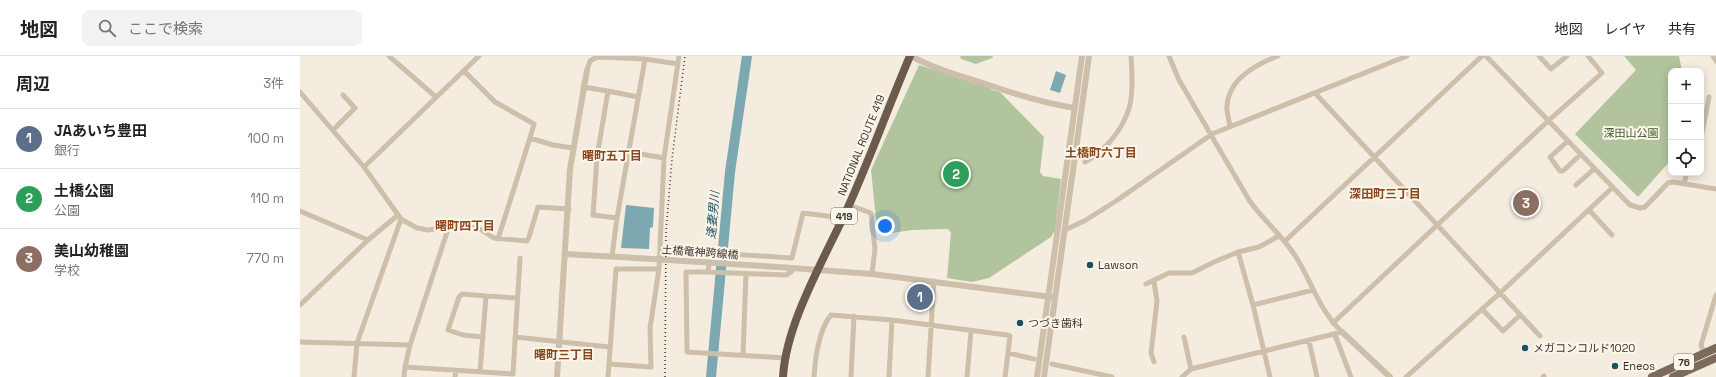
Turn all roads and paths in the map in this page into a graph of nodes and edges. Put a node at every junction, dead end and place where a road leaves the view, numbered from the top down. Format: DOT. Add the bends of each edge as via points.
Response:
graph roads {
  1 [pos="389,56"];
  2 [pos="479,56"];
  3 [pos="679,56"];
  4 [pos="911,56"];
  5 [pos="1082,56"];
  6 [pos="1089,56"];
  7 [pos="1131,56"];
  8 [pos="1169,56"];
  9 [pos="1278,56"];
  10 [pos="1407,56"];
  11 [pos="1482,56"];
  12 [pos="1486,56"];
  13 [pos="1539,56"];
  14 [pos="1567,56"];
  15 [pos="1588,56"];
  16 [pos="1713,56"];
  17 [pos="632,58"];
  18 [pos="645,60"];
  19 [pos="1716,61"];
  20 [pos="678,64"];
  21 [pos="586,70"];
  22 [pos="464,71"];
  23 [pos="583,87"];
  24 [pos="608,91"];
  25 [pos="300,92"];
  26 [pos="1315,93"];
  27 [pos="343,95"];
  28 [pos="638,96"];
  29 [pos="436,97"];
  30 [pos="1709,97"];
  31 [pos="1075,108"];
  32 [pos="1548,121"];
  33 [pos="1704,123"];
  34 [pos="1230,126"];
  35 [pos="332,130"];
  36 [pos="1212,134"];
  37 [pos="530,138"];
  38 [pos="1568,141"];
  39 [pos="573,148"];
  40 [pos="629,152"];
  41 [pos="1581,154"];
  42 [pos="1375,156"];
  43 [pos="664,158"];
  44 [pos="1085,162"];
  45 [pos="364,167"];
  46 [pos="1594,169"];
  47 [pos="1685,176"];
  48 [pos="1684,183"];
  49 [pos="1576,185"];
  50 [pos="1612,188"];
  51 [pos="1716,189"];
  52 [pos="849,205"];
  53 [pos="569,209"];
  54 [pos="1588,210"];
  55 [pos="300,211"];
  56 [pos="400,217"];
  57 [pos="617,218"];
  58 [pos="843,218"];
  59 [pos="1438,225"];
  60 [pos="449,226"];
  61 [pos="1065,230"];
  62 [pos="1612,235"];
  63 [pos="1279,236"];
  64 [pos="498,239"];
  65 [pos="368,240"];
  66 [pos="1285,241"];
  67 [pos="1238,252"];
  68 [pos="565,254"];
  69 [pos="729,254"];
  70 [pos="612,256"];
  71 [pos="520,258"];
  72 [pos="709,265"];
  73 [pos="794,268"];
  74 [pos="659,269"];
  75 [pos="819,270"];
  76 [pos="709,272"];
  77 [pos="746,273"];
  78 [pos="872,274"];
  79 [pos="934,281"];
  80 [pos="1154,282"];
  81 [pos="1146,284"];
  82 [pos="1313,290"];
  83 [pos="1500,293"];
  84 [pos="1716,295"];
  85 [pos="486,296"];
  86 [pos="1047,296"];
  87 [pos="517,298"];
  88 [pos="1054,298"];
  89 [pos="1715,302"];
  90 [pos="300,305"];
  91 [pos="1253,305"];
  92 [pos="1482,309"];
  93 [pos="1520,315"];
  94 [pos="854,316"];
  95 [pos="892,320"];
  96 [pos="1333,323"];
  97 [pos="930,325"];
  98 [pos="971,330"];
  99 [pos="1342,332"];
  100 [pos="1335,334"];
  101 [pos="1540,336"];
  102 [pos="483,337"];
  103 [pos="515,337"];
  104 [pos="1184,337"];
  105 [pos="1308,341"];
  106 [pos="300,342"];
  107 [pos="559,342"];
  108 [pos="356,343"];
  109 [pos="410,344"];
  110 [pos="609,347"];
  111 [pos="1716,348"];
  112 [pos="1264,351"];
  113 [pos="1704,352"];
  114 [pos="1008,353"];
  115 [pos="743,355"];
  116 [pos="785,358"];
  117 [pos="1716,358"];
  118 [pos="1034,359"];
  119 [pos="1154,362"];
  120 [pos="609,364"];
  121 [pos="1052,364"];
  122 [pos="405,367"];
  123 [pos="1191,369"];
  124 [pos="456,370"];
  125 [pos="480,372"];
  126 [pos="1688,374"];
  127 [pos="354,377"];
  128 [pos="404,377"];
  129 [pos="455,377"];
  130 [pos="557,377"];
  131 [pos="608,377"];
  132 [pos="783,377"];
  133 [pos="814,377"];
  134 [pos="851,377"];
  135 [pos="889,377"];
  136 [pos="928,377"];
  137 [pos="967,377"];
  138 [pos="1005,377"];
  139 [pos="1036,377"];
  140 [pos="1044,377"];
  141 [pos="1112,377"];
  142 [pos="1182,377"];
  143 [pos="1270,377"];
  144 [pos="1317,377"];
  145 [pos="1351,377"];
  146 [pos="1390,377"];
  147 [pos="1406,377"];
  148 [pos="1652,377"];
  149 [pos="1673,377"];
  1 -- 29 [label="street"];
  2 -- 22 [label="street"];
  3 -- 20 [label="street"];
  4 -- 31 [label="street" via="947,72 1052,105"];
  4 -- 52 [label="highway, NATIONAL ROUTE 419 / 419"];
  5 -- 31 [label="street"];
  6 -- 61 [label="street"];
  7 -- 44 [label="street" via="1133,83 1128,114 1114,136 1093,158"];
  8 -- 36 [label="street" via="1179,80"];
  9 -- 34 [label="street" via="1256,65 1236,83 1226,105"];
  10 -- 26 [label="street"];
  11 -- 42 [label="street"];
  12 -- 32 [label="street"];
  13 -- 14 [label="street" via="1551,69"];
  15 -- 32 [label="street" via="1602,74"];
  16 -- 19 [label="street"];
  17 -- 18 [label="street"];
  17 -- 21 [label="street" via="597,58 590,61"];
  18 -- 20 [label="street"];
  18 -- 28 [label="street"];
  20 -- 43 [label="street"];
  21 -- 23 [label="street"];
  22 -- 29 [label="street"];
  22 -- 37 [label="street" via="495,102 534,124"];
  23 -- 24 [label="street"];
  23 -- 39 [label="street"];
  24 -- 28 [label="street"];
  24 -- 57 [label="street" via="597,152 593,215"];
  25 -- 35 [label="street"];
  26 -- 34 [label="street"];
  26 -- 42 [label="street"];
  27 -- 35 [label="street" via="355,108"];
  28 -- 40 [label="street"];
  29 -- 45 [label="street"];
  30 -- 33 [label="street"];
  31 -- 86 [label="street"];
  32 -- 38 [label="street"];
  32 -- 59 [label="street"];
  34 -- 36 [label="street"];
  35 -- 45 [label="street"];
  36 -- 61 [label="street" via="1116,201"];
  36 -- 63 [label="street" via="1249,200"];
  37 -- 39 [label="street"];
  37 -- 64 [label="street"];
  38 -- 41 [label="street"];
  38 -- 41 [label="street" via="1550,157 1560,171"];
  39 -- 53 [label="street"];
  40 -- 43 [label="street"];
  40 -- 57 [label="street"];
  41 -- 46 [label="street"];
  42 -- 59 [label="street"];
  42 -- 66 [label="street"];
  43 -- 74 [label="street"];
  45 -- 56 [label="street"];
  46 -- 49 [label="street"];
  46 -- 50 [label="street"];
  47 -- 48 [label="street"];
  48 -- 50 [label="street" via="1668,183 1650,204 1640,208 1630,205"];
  48 -- 51 [label="street"];
  50 -- 54 [label="street"];
  52 -- 58 [label="highway, NATIONAL ROUTE 419 / 419"];
  52 -- 78 [label="street" via="871,213 875,249"];
  53 -- 64 [label="street" via="538,207 529,239"];
  53 -- 68 [label="street"];
  54 -- 62 [label="street"];
  54 -- 83 [label="street"];
  55 -- 65 [label="street"];
  56 -- 60 [label="street" via="417,228 428,230"];
  56 -- 65 [label="street"];
  56 -- 108 [label="street"];
  57 -- 70 [label="street"];
  58 -- 69 [label="street" via="803,213 792,258"];
  58 -- 75 [label="highway, NATIONAL ROUTE 419 / 419"];
  59 -- 83 [label="street"];
  59 -- 96 [label="street"];
  60 -- 64 [label="street" via="472,227"];
  60 -- 109 [label="street"];
  61 -- 88 [label="street"];
  63 -- 66 [label="street"];
  63 -- 67 [label="street" via="1259,247"];
  65 -- 90 [label="street"];
  66 -- 82 [label="street"];
  67 -- 80 [label="street" via="1192,273 1169,273"];
  67 -- 91 [label="street"];
  68 -- 70 [label="street, 土橋竜神跨線橋"];
  68 -- 107 [label="street"];
  70 -- 73 [label="street, 土橋竜神跨線橋, bridge"];
  71 -- 87 [label="street"];
  72 -- 76 [label="street"];
  73 -- 75 [label="street, 土橋竜神跨線橋"];
  73 -- 77 [label="street" via="786,275"];
  74 -- 110 [label="street" via="616,269"];
  74 -- 120 [label="street" via="650,328 651,366"];
  75 -- 78 [label="street, 土橋竜神跨線橋"];
  75 -- 116 [label="highway, NATIONAL ROUTE 419 / 419" via="792,332"];
  76 -- 77 [label="street"];
  76 -- 115 [label="street" via="686,272 686,352"];
  77 -- 115 [label="street"];
  78 -- 79 [label="street, 土橋竜神跨線橋"];
  79 -- 86 [label="street, 土橋竜神跨線橋"];
  79 -- 97 [label="street"];
  80 -- 81 [label="street"];
  80 -- 119 [label="street" via="1157,301 1151,353"];
  82 -- 91 [label="street"];
  82 -- 96 [label="street"];
  83 -- 92 [label="street"];
  83 -- 93 [label="street"];
  84 -- 89 [label="street"];
  85 -- 87 [label="street"];
  85 -- 102 [label="street"];
  85 -- 102 [label="street" via="462,294 448,330"];
  86 -- 88 [label="street, 土橋竜神跨線橋"];
  86 -- 139 [label="street"];
  87 -- 103 [label="street"];
  88 -- 140 [label="street"];
  89 -- 113 [label="street" via="1701,345"];
  91 -- 112 [label="street"];
  92 -- 93 [label="street" via="1503,331"];
  92 -- 147 [label="street"];
  93 -- 101 [label="street"];
  94 -- 95 [label="street"];
  94 -- 133 [label="street" via="830,315 815,360"];
  94 -- 134 [label="street"];
  95 -- 97 [label="street"];
  95 -- 135 [label="street"];
  96 -- 99 [label="street"];
  97 -- 98 [label="street"];
  97 -- 136 [label="street"];
  98 -- 114 [label="street" via="1010,336"];
  98 -- 137 [label="street"];
  99 -- 100 [label="street"];
  99 -- 146 [label="street"];
  100 -- 105 [label="street"];
  100 -- 145 [label="street"];
  102 -- 125 [label="street"];
  103 -- 107 [label="street"];
  103 -- 125 [label="street" via="513,374"];
  104 -- 123 [label="street"];
  105 -- 112 [label="street"];
  105 -- 144 [label="street"];
  106 -- 108 [label="street"];
  107 -- 110 [label="street"];
  107 -- 130 [label="street"];
  108 -- 109 [label="street"];
  108 -- 127 [label="street"];
  109 -- 122 [label="street"];
  110 -- 120 [label="street"];
  111 -- 113 [label="main road, 76"];
  112 -- 123 [label="street"];
  112 -- 143 [label="street"];
  113 -- 148 [label="main road, 76"];
  114 -- 118 [label="street"];
  114 -- 138 [label="street"];
  115 -- 116 [label="street"];
  116 -- 132 [label="highway, NATIONAL ROUTE 419 / 419"];
  117 -- 126 [label="main road, 76"];
  120 -- 131 [label="street"];
  121 -- 141 [label="street"];
  122 -- 124 [label="street"];
  122 -- 128 [label="street"];
  123 -- 142 [label="street"];
  124 -- 125 [label="street"];
  124 -- 129 [label="street"];
  126 -- 149 [label="main road, 76"];
}
